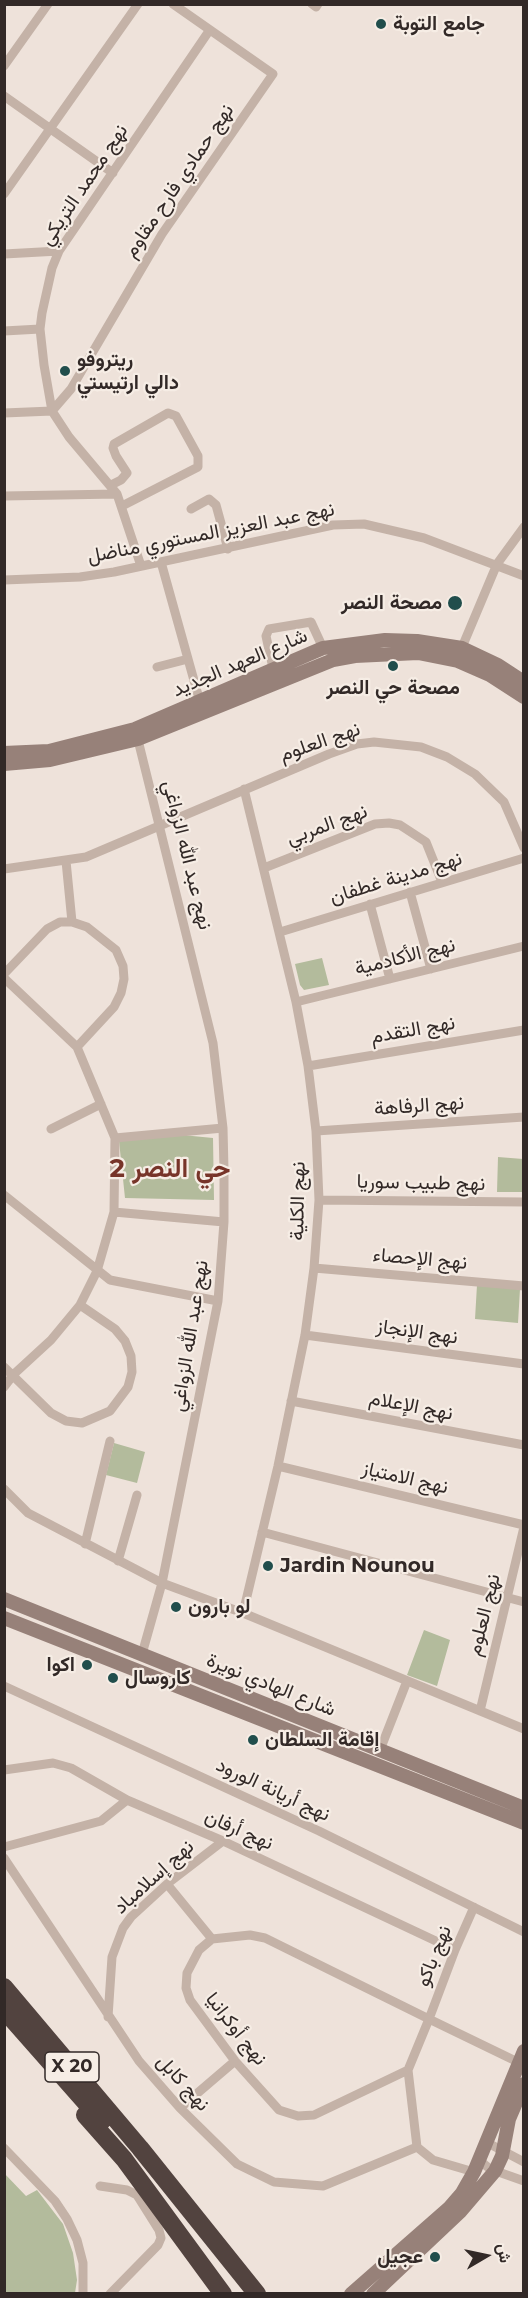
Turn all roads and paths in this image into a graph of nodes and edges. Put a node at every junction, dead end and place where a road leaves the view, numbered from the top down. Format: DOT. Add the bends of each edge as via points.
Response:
graph roads {
  1 [pos="48,4"];
  2 [pos="138,4"];
  3 [pos="173,4"];
  4 [pos="312,4"];
  5 [pos="318,4"];
  6 [pos="209,30"];
  7 [pos="4,66"];
  8 [pos="4,96"];
  9 [pos="49,129"];
  10 [pos="113,173"];
  11 [pos="4,194"];
  12 [pos="59,251"];
  13 [pos="4,254"];
  14 [pos="40,329"];
  15 [pos="4,331"];
  16 [pos="52,411"];
  17 [pos="4,413"];
  18 [pos="111,485"];
  19 [pos="117,494"];
  20 [pos="4,496"];
  21 [pos="122,506"];
  22 [pos="191,509"];
  23 [pos="524,527"];
  24 [pos="228,549"];
  25 [pos="161,562"];
  26 [pos="497,564"];
  27 [pos="141,566"];
  28 [pos="524,576"];
  29 [pos="4,580"];
  30 [pos="323,648"];
  31 [pos="460,654"];
  32 [pos="188,659"];
  33 [pos="157,668"];
  34 [pos="273,668"];
  35 [pos="524,682"];
  36 [pos="524,697"];
  37 [pos="200,702"];
  38 [pos="137,734"];
  39 [pos="4,753"];
  40 [pos="4,764"];
  41 [pos="244,789"];
  42 [pos="161,826"];
  43 [pos="524,848"];
  44 [pos="524,858"];
  45 [pos="66,861"];
  46 [pos="264,868"];
  47 [pos="4,869"];
  48 [pos="442,882"];
  49 [pos="410,892"];
  50 [pos="370,904"];
  51 [pos="72,922"];
  52 [pos="280,932"];
  53 [pos="524,946"];
  54 [pos="431,969"];
  55 [pos="4,976"];
  56 [pos="390,979"];
  57 [pos="296,1002"];
  58 [pos="524,1030"];
  59 [pos="77,1047"];
  60 [pos="308,1066"];
  61 [pos="101,1104"];
  62 [pos="524,1117"];
  63 [pos="224,1128"];
  64 [pos="51,1129"];
  65 [pos="316,1131"];
  66 [pos="115,1138"];
  67 [pos="4,1195"];
  68 [pos="319,1200"];
  69 [pos="524,1202"];
  70 [pos="114,1212"];
  71 [pos="224,1222"];
  72 [pos="314,1268"];
  73 [pos="97,1271"];
  74 [pos="524,1286"];
  75 [pos="218,1301"];
  76 [pos="80,1305"];
  77 [pos="305,1335"];
  78 [pos="524,1364"];
  79 [pos="4,1367"];
  80 [pos="14,1374"];
  81 [pos="4,1388"];
  82 [pos="291,1401"];
  83 [pos="110,1441"];
  84 [pos="524,1445"];
  85 [pos="278,1466"];
  86 [pos="4,1489"];
  87 [pos="137,1495"];
  88 [pos="524,1526"];
  89 [pos="262,1533"];
  90 [pos="85,1544"];
  91 [pos="118,1561"];
  92 [pos="162,1583"];
  93 [pos="507,1598"];
  94 [pos="4,1599"];
  95 [pos="524,1602"];
  96 [pos="243,1614"];
  97 [pos="4,1618"];
  98 [pos="142,1654"];
  99 [pos="407,1681"];
  100 [pos="4,1686"];
  101 [pos="480,1711"];
  102 [pos="524,1729"];
  103 [pos="380,1750"];
  104 [pos="4,1770"];
  105 [pos="127,1800"];
  106 [pos="524,1808"];
  107 [pos="524,1823"];
  108 [pos="223,1841"];
  109 [pos="4,1846"];
  110 [pos="4,1858"];
  111 [pos="167,1884"];
  112 [pos="474,1907"];
  113 [pos="524,1932"];
  114 [pos="212,1939"];
  115 [pos="455,1950"];
  116 [pos="4,1987"];
  117 [pos="4,2010"];
  118 [pos="108,2017"];
  119 [pos="429,2019"];
  120 [pos="26,2024"];
  121 [pos="522,2060"];
  122 [pos="235,2061"];
  123 [pos="408,2070"];
  124 [pos="524,2084"];
  125 [pos="180,2108"];
  126 [pos="486,2142"];
  127 [pos="417,2146"];
  128 [pos="4,2148"];
  129 [pos="503,2150"];
  130 [pos="135,2151"];
  131 [pos="524,2162"];
  132 [pos="476,2166"];
  133 [pos="495,2171"];
  134 [pos="524,2181"];
  135 [pos="100,2186"];
  136 [pos="83,2294"];
  137 [pos="110,2294"];
  138 [pos="223,2294"];
  139 [pos="242,2294"];
  140 [pos="257,2294"];
  141 [pos="269,2294"];
  142 [pos="351,2294"];
  143 [pos="373,2294"];
  1 -- 7 [label="street"];
  2 -- 9 [label="street"];
  3 -- 6 [label="street, نهج حمادي فارح مقاوم"];
  4 -- 5 [label="street"];
  6 -- 10 [label="street, نهج محمد التريكي"];
  6 -- 16 [label="street, نهج حمادي فارح مقاوم" via="273,74 162,234 71,389"];
  8 -- 9 [label="street"];
  9 -- 10 [label="street"];
  9 -- 11 [label="street"];
  10 -- 12 [label="street, نهج محمد التريكي"];
  12 -- 13 [label="street"];
  12 -- 14 [label="street, نهج محمد التريكي" via="45,292"];
  14 -- 15 [label="street"];
  14 -- 16 [label="street, نهج محمد التريكي"];
  16 -- 17 [label="street"];
  16 -- 18 [label="street, نهج محمد التريكي"];
  18 -- 19 [label="street, نهج محمد التريكي"];
  18 -- 21 [label="street" via="127,473 112,448 114,444 168,412 176,416 198,456 198,467"];
  19 -- 20 [label="street"];
  19 -- 21 [label="street, نهج محمد التريكي"];
  21 -- 27 [label="street, نهج محمد التريكي"];
  22 -- 24 [label="street" via="210,500 216,505"];
  23 -- 26 [label="street"];
  24 -- 25 [label="street, نهج عبد العزيز المستوري مناضل"];
  24 -- 26 [label="street, نهج عبد العزيز المستوري مناضل" via="333,525 364,524 424,538"];
  25 -- 27 [label="street, نهج عبد العزيز المستوري مناضل"];
  25 -- 32 [label="street"];
  26 -- 28 [label="street, نهج عبد العزيز المستوري مناضل"];
  26 -- 31 [label="street"];
  27 -- 29 [label="street, نهج عبد العزيز المستوري مناضل" via="80,577"];
  30 -- 31 [label="main road, شارع العهد الجديد" via="385,640 417,641"];
  30 -- 34 [label="main road, شارع العهد الجديد"];
  30 -- 34 [label="street" via="311,622 269,629 266,636"];
  31 -- 35 [label="main road, شارع العهد الجديد" via="498,665"];
  31 -- 36 [label="main road, شارع العهد الجديد"];
  31 -- 38 [label="main road, شارع العهد الجديد" via="387,652 333,660"];
  32 -- 33 [label="street"];
  32 -- 37 [label="street"];
  34 -- 37 [label="main road, شارع العهد الجديد"];
  37 -- 38 [label="main road, شارع العهد الجديد"];
  38 -- 39 [label="main road, شارع العهد الجديد" via="49,751"];
  38 -- 40 [label="main road, شارع العهد الجديد" via="50,760"];
  38 -- 42 [label="street, نهج عبد الله الزواغي"];
  41 -- 42 [label="street, نهج العلوم"];
  41 -- 43 [label="street, نهج العلوم" via="357,744 399,742 447,757 490,786 504,802"];
  41 -- 46 [label="street, نهج الكلية"];
  42 -- 45 [label="street, نهج العلوم" via="86,857"];
  42 -- 63 [label="street, نهج عبد الله الزواغي" via="213,1043"];
  44 -- 48 [label="street, نهج مدينة غطفان"];
  45 -- 47 [label="street, نهج العلوم"];
  45 -- 51 [label="street"];
  46 -- 48 [label="street, نهج المربي" via="375,824 389,823 400,825 426,842"];
  46 -- 52 [label="street, نهج الكلية"];
  48 -- 49 [label="street, نهج مدينة غطفان"];
  49 -- 50 [label="street, نهج مدينة غطفان"];
  49 -- 54 [label="street"];
  50 -- 52 [label="street, نهج مدينة غطفان"];
  50 -- 56 [label="street"];
  51 -- 55 [label="street" via="60,922 47,929"];
  51 -- 59 [label="street" via="87,927 116,950 124,979 114,1006"];
  52 -- 57 [label="street, نهج الكلية"];
  53 -- 54 [label="street, نهج الأكادمية"];
  54 -- 56 [label="street, نهج الأكادمية"];
  55 -- 59 [label="street"];
  56 -- 57 [label="street, نهج الأكادمية"];
  57 -- 60 [label="street, نهج الكلية"];
  58 -- 60 [label="street, نهج التقدم"];
  59 -- 61 [label="street"];
  60 -- 65 [label="street, نهج الكلية"];
  61 -- 64 [label="street"];
  61 -- 66 [label="street"];
  62 -- 65 [label="street, نهج الرفاهة"];
  63 -- 66 [label="street"];
  63 -- 71 [label="street, نهج عبد الله الزواغي"];
  65 -- 68 [label="street, نهج الكلية"];
  66 -- 70 [label="street"];
  67 -- 73 [label="street"];
  68 -- 69 [label="street, نهج طبيب سوريا"];
  68 -- 72 [label="street, نهج الكلية"];
  70 -- 71 [label="street"];
  70 -- 73 [label="street"];
  71 -- 75 [label="street, نهج عبد الله الزواغي"];
  72 -- 74 [label="street, نهج الإحصاء"];
  72 -- 77 [label="street, نهج الكلية"];
  73 -- 75 [label="street" via="110,1280"];
  73 -- 76 [label="street"];
  75 -- 92 [label="street, نهج عبد الله الزواغي"];
  76 -- 80 [label="street" via="51,1340"];
  76 -- 80 [label="street" via="115,1329 131,1356 128,1387 110,1411 82,1423 66,1421 51,1413"];
  77 -- 78 [label="street, نهج الإنجاز"];
  77 -- 82 [label="street, نهج الكلية"];
  79 -- 80 [label="street"];
  80 -- 81 [label="street"];
  82 -- 84 [label="street, نهج الإعلام"];
  82 -- 85 [label="street, نهج الكلية"];
  83 -- 90 [label="street"];
  85 -- 88 [label="street, نهج الامتياز"];
  85 -- 89 [label="street, نهج الكلية"];
  86 -- 90 [label="street" via="28,1513"];
  87 -- 91 [label="street"];
  88 -- 93 [label="street, نهج العلوم"];
  89 -- 93 [label="street"];
  89 -- 96 [label="street, نهج الكلية"];
  90 -- 91 [label="street"];
  91 -- 92 [label="street"];
  92 -- 96 [label="street"];
  92 -- 98 [label="street, نهج عبد الله الزواغي"];
  93 -- 95 [label="street"];
  93 -- 101 [label="street, نهج العلوم"];
  94 -- 98 [label="main road, شارع الهادي نويرة"];
  96 -- 99 [label="street"];
  97 -- 107 [label="main road, شارع الهادي نويرة"];
  98 -- 103 [label="main road, شارع الهادي نويرة"];
  99 -- 101 [label="street"];
  99 -- 103 [label="street"];
  100 -- 112 [label="street, نهج أريانة الورود"];
  101 -- 102 [label="street"];
  103 -- 106 [label="main road, شارع الهادي نويرة"];
  104 -- 105 [label="street, نهج أرفان" via="62,1765"];
  105 -- 108 [label="street, نهج أرفان"];
  105 -- 109 [label="street" via="102,1821"];
  108 -- 111 [label="street, نهج إسلامباد"];
  108 -- 115 [label="street, نهج أرفان"];
  110 -- 118 [label="street, نهج كابل"];
  111 -- 114 [label="street"];
  111 -- 118 [label="street, نهج إسلامباد" via="123,1928 112,1957"];
  112 -- 113 [label="street, نهج أريانة الورود"];
  112 -- 115 [label="street, نهج باكو"];
  114 -- 119 [label="street" via="234,1935 265,1938"];
  114 -- 122 [label="street, نهج أوكرانيا" via="190,1965 186,1988 190,2000"];
  115 -- 119 [label="street, نهج باكو"];
  116 -- 120 [label="highway, X 20"];
  117 -- 120 [label="highway, X 20"];
  118 -- 125 [label="street, نهج كابل"];
  119 -- 121 [label="street"];
  119 -- 123 [label="street"];
  120 -- 130 [label="highway, X 20"];
  120 -- 138 [label="highway" via="64,2092 124,2160"];
  120 -- 141 [label="highway" via="85,2071"];
  121 -- 126 [label="main road"];
  122 -- 123 [label="street, نهج أوكرانيا" via="279,2110 307,2117"];
  122 -- 125 [label="street"];
  123 -- 127 [label="street"];
  124 -- 129 [label="main road" via="509,2119"];
  125 -- 127 [label="street, نهج كابل" via="237,2164 274,2182 323,2186"];
  126 -- 129 [label="street"];
  126 -- 132 [label="main road"];
  127 -- 132 [label="street" via="433,2160"];
  128 -- 136 [label="street" via="67,2219 83,2263"];
  129 -- 131 [label="street"];
  129 -- 133 [label="main road"];
  130 -- 139 [label="highway, X 20"];
  130 -- 140 [label="highway, X 20"];
  132 -- 133 [label="street"];
  132 -- 142 [label="main road" via="462,2193 448,2208"];
  133 -- 134 [label="street"];
  133 -- 143 [label="main road" via="460,2212"];
  135 -- 137 [label="street" via="137,2195 160,2238 158,2246"];
}
